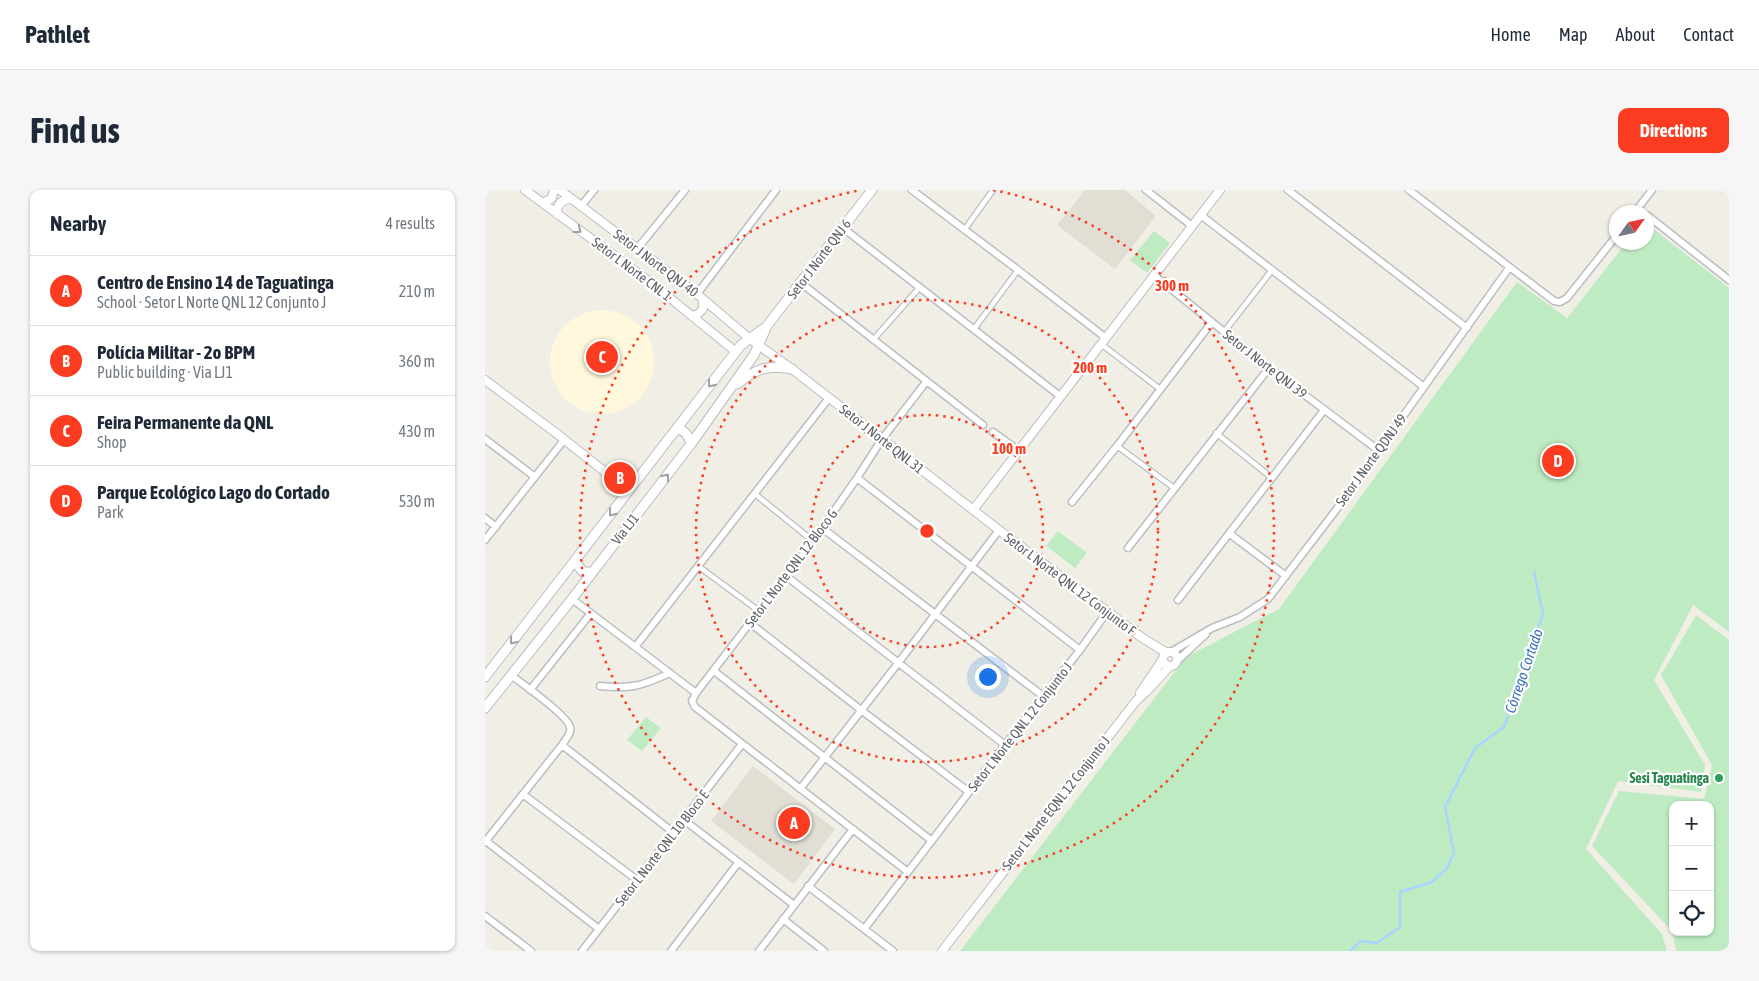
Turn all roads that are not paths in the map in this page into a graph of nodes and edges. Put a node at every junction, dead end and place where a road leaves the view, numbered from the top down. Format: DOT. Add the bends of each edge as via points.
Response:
graph roads {
  1 [pos="525,190"];
  2 [pos="554,190"];
  3 [pos="560,190"];
  4 [pos="594,190"];
  5 [pos="685,190"];
  6 [pos="776,190"];
  7 [pos="872,190"];
  8 [pos="912,190"];
  9 [pos="993,190"];
  10 [pos="1220,190"];
  11 [pos="1289,190"];
  12 [pos="1409,190"];
  13 [pos="1652,190"];
  14 [pos="1149,191"];
  15 [pos="571,199"];
  16 [pos="543,203"];
  17 [pos="1643,205"];
  18 [pos="581,206"];
  19 [pos="557,214"];
  20 [pos="1201,216"];
  21 [pos="1654,221"];
  22 [pos="1192,226"];
  23 [pos="843,228"];
  24 [pos="965,229"];
  25 [pos="1609,245"];
  26 [pos="637,250"];
  27 [pos="1509,268"];
  28 [pos="1018,270"];
  29 [pos="1272,270"];
  30 [pos="1155,276"];
  31 [pos="1729,280"];
  32 [pos="801,283"];
  33 [pos="920,286"];
  34 [pos="700,297"];
  35 [pos="693,316"];
  36 [pos="1212,322"];
  37 [pos="766,327"];
  38 [pos="1467,328"];
  39 [pos="974,329"];
  40 [pos="1224,332"];
  41 [pos="750,339"];
  42 [pos="872,340"];
  43 [pos="1104,341"];
  44 [pos="759,346"];
  45 [pos="736,352"];
  46 [pos="1269,368"];
  47 [pos="792,369"];
  48 [pos="485,380"];
  49 [pos="926,382"];
  50 [pos="1424,387"];
  51 [pos="731,389"];
  52 [pos="1160,389"];
  53 [pos="1061,396"];
  54 [pos="829,398"];
  55 [pos="1325,410"];
  56 [pos="983,425"];
  57 [pos="675,431"];
  58 [pos="993,432"];
  59 [pos="1216,433"];
  60 [pos="485,439"];
  61 [pos="882,439"];
  62 [pos="564,440"];
  63 [pos="691,444"];
  64 [pos="1117,446"];
  65 [pos="1378,450"];
  66 [pos="1019,451"];
  67 [pos="535,477"];
  68 [pos="857,478"];
  69 [pos="1272,478"];
  70 [pos="1174,488"];
  71 [pos="629,491"];
  72 [pos="755,494"];
  73 [pos="1072,502"];
  74 [pos="973,510"];
  75 [pos="485,518"];
  76 [pos="496,527"];
  77 [pos="822,528"];
  78 [pos="999,530"];
  79 [pos="1231,534"];
  80 [pos="485,540"];
  81 [pos="813,541"];
  82 [pos="1127,548"];
  83 [pos="577,558"];
  84 [pos="698,566"];
  85 [pos="972,566"];
  86 [pos="592,572"];
  87 [pos="786,576"];
  88 [pos="1286,576"];
  89 [pos="572,599"];
  90 [pos="1178,600"];
  91 [pos="759,612"];
  92 [pos="1107,612"];
  93 [pos="591,613"];
  94 [pos="935,615"];
  95 [pos="750,623"];
  96 [pos="1212,628"];
  97 [pos="636,646"];
  98 [pos="1080,650"];
  99 [pos="1166,655"];
  100 [pos="1177,661"];
  101 [pos="899,662"];
  102 [pos="1169,667"];
  103 [pos="714,671"];
  104 [pos="670,673"];
  105 [pos="512,676"];
  106 [pos="485,677"];
  107 [pos="600,686"];
  108 [pos="530,690"];
  109 [pos="694,695"];
  110 [pos="1043,696"];
  111 [pos="1136,701"];
  112 [pos="486,704"];
  113 [pos="861,710"];
  114 [pos="562,744"];
  115 [pos="742,744"];
  116 [pos="1005,745"];
  117 [pos="825,756"];
  118 [pos="800,789"];
  119 [pos="969,792"];
  120 [pos="523,795"];
  121 [pos="684,820"];
  122 [pos="853,829"];
  123 [pos="674,833"];
  124 [pos="932,841"];
  125 [pos="485,842"];
  126 [pos="738,863"];
  127 [pos="908,872"];
  128 [pos="637,880"];
  129 [pos="808,886"];
  130 [pos="794,905"];
  131 [pos="485,916"];
  132 [pos="783,919"];
  133 [pos="865,928"];
  134 [pos="599,929"];
  135 [pos="531,951"];
  136 [pos="582,951"];
  137 [pos="671,951"];
  138 [pos="759,951"];
  139 [pos="824,951"];
  140 [pos="893,951"];
  141 [pos="942,951"];
  1 -- 16 [label="street, Setor L Norte CNL 1"];
  2 -- 16 [label="street" via="552,198"];
  3 -- 15 [label="street, Setor J Norte QNJ 40"];
  4 -- 18 [label="street"];
  5 -- 26 [label="street"];
  6 -- 34 [label="street"];
  7 -- 23 [label="main road, Setor J Norte QNJ 6"];
  8 -- 24 [label="street"];
  9 -- 24 [label="street"];
  10 -- 20 [label="street"];
  11 -- 38 [label="street"];
  12 -- 27 [label="street"];
  13 -- 17 [label="street"];
  14 -- 22 [label="street"];
  15 -- 18 [label="street, Setor J Norte QNJ 40"];
  15 -- 19 [label="street" via="560,203"];
  16 -- 19 [label="street, Setor L Norte CNL 1"];
  18 -- 26 [label="street, Setor J Norte QNJ 40"];
  19 -- 35 [label="street, Setor L Norte CNL 1, one-way"];
  20 -- 22 [label="street"];
  20 -- 29 [label="street"];
  21 -- 31 [label="street"];
  22 -- 30 [label="street"];
  23 -- 32 [label="main road, Setor J Norte QNJ 6"];
  23 -- 33 [label="street"];
  24 -- 28 [label="street"];
  25 -- 27 [label="street" via="1573,292 1559,302"];
  26 -- 34 [label="street, Setor J Norte QNJ 40"];
  27 -- 38 [label="street, Setor J Norte QDNJ 49"];
  28 -- 39 [label="street"];
  28 -- 43 [label="street"];
  29 -- 40 [label="street"];
  29 -- 50 [label="street"];
  30 -- 36 [label="street, Setor J Norte QNJ 39"];
  30 -- 43 [label="street"];
  32 -- 37 [label="main road, Setor J Norte QNJ 6"];
  32 -- 42 [label="street"];
  33 -- 39 [label="street"];
  33 -- 42 [label="street"];
  34 -- 35 [label="street" via="703,309"];
  34 -- 41 [label="street, Setor J Norte QNJ 40"];
  35 -- 45 [label="street, Setor L Norte CNL 1"];
  36 -- 40 [label="street, Setor J Norte QNJ 39"];
  36 -- 52 [label="street"];
  37 -- 41 [label="main road, Via LJ1"];
  37 -- 44 [label="main road, Via LJ1"];
  38 -- 50 [label="street, Setor J Norte QDNJ 49"];
  39 -- 53 [label="street"];
  40 -- 46 [label="street, Setor J Norte QNJ 39"];
  41 -- 44 [label="street, Setor J Norte QNJ 40"];
  41 -- 45 [label="main road, Via LJ1"];
  42 -- 49 [label="street"];
  43 -- 52 [label="street"];
  43 -- 53 [label="street"];
  44 -- 47 [label="street, Setor J Norte QNL 31"];
  44 -- 51 [label="main road, Via LJ1"];
  45 -- 57 [label="main road, Via LJ1, one-way"];
  46 -- 55 [label="street, Setor J Norte QNJ 39"];
  46 -- 59 [label="street"];
  47 -- 51 [label="main road" via="757,370"];
  47 -- 54 [label="street, Setor J Norte QNL 31"];
  48 -- 62 [label="street"];
  49 -- 56 [label="street"];
  49 -- 61 [label="street, Setor L Norte QNL 12 Bloco G"];
  50 -- 65 [label="street, Setor J Norte QDNJ 49"];
  51 -- 63 [label="main road, Via LJ1"];
  52 -- 64 [label="street"];
  53 -- 66 [label="street"];
  54 -- 61 [label="street, Setor J Norte QNL 31"];
  54 -- 72 [label="street"];
  55 -- 65 [label="street, Setor J Norte QNJ 39"];
  55 -- 69 [label="street"];
  57 -- 63 [label="main road" via="678,428 683,431"];
  57 -- 71 [label="main road, Via LJ1"];
  58 -- 66 [label="street"];
  59 -- 69 [label="street"];
  59 -- 70 [label="street"];
  60 -- 67 [label="street"];
  61 -- 68 [label="street, Setor L Norte QNL 12 Bloco G"];
  61 -- 74 [label="street, Setor J Norte QNL 31"];
  62 -- 67 [label="street"];
  62 -- 71 [label="street"];
  86 -- 63 [label="main road, Via LJ1, one-way"];
  64 -- 70 [label="street"];
  64 -- 73 [label="street"];
  65 -- 88 [label="street, Setor J Norte QDNJ 49"];
  66 -- 74 [label="street"];
  67 -- 76 [label="street"];
  68 -- 77 [label="street, Setor L Norte QNL 12 Bloco G"];
  68 -- 85 [label="street"];
  69 -- 79 [label="street"];
  70 -- 82 [label="street"];
  71 -- 83 [label="main road, Via LJ1, one-way"];
  72 -- 81 [label="street"];
  72 -- 84 [label="street"];
  74 -- 78 [label="street, Setor J Norte QNL 31"];
  75 -- 76 [label="street"];
  76 -- 80 [label="street"];
  77 -- 81 [label="street, Setor L Norte QNL 12 Bloco G"];
  77 -- 94 [label="street"];
  78 -- 85 [label="street"];
  78 -- 92 [label="street, Setor L Norte QNL 12 Conjunto F"];
  79 -- 88 [label="street"];
  79 -- 90 [label="street"];
  81 -- 87 [label="street, Setor L Norte QNL 12 Bloco G"];
  83 -- 86 [label="main road" via="583,572"];
  83 -- 106 [label="main road, Via LJ1, one-way"];
  84 -- 91 [label="street"];
  84 -- 97 [label="street"];
  85 -- 94 [label="street"];
  85 -- 98 [label="street"];
  86 -- 89 [label="main road, Via LJ1"];
  87 -- 91 [label="street, Setor L Norte QNL 12 Bloco G"];
  87 -- 101 [label="street"];
  88 -- 96 [label="street, Setor J Norte QDNJ 49" via="1259,606"];
  89 -- 93 [label="street"];
  89 -- 105 [label="main road, Via LJ1"];
  91 -- 95 [label="street, Setor L Norte QNL 12 Bloco G"];
  92 -- 98 [label="street, Setor L Norte QNL 12 Conjunto J"];
  92 -- 99 [label="street, Setor L Norte QNL 12 Conjunto F"];
  93 -- 97 [label="street"];
  93 -- 108 [label="street"];
  94 -- 101 [label="street"];
  94 -- 110 [label="street"];
  95 -- 103 [label="street, Setor L Norte QNL 12 Bloco G"];
  95 -- 113 [label="street"];
  96 -- 99 [label="street"];
  96 -- 100 [label="street"];
  97 -- 104 [label="street"];
  98 -- 110 [label="street, Setor L Norte QNL 12 Conjunto J"];
  99 -- 100 [label="street" via="1176,655"];
  99 -- 102 [label="street" via="1165,665"];
  99 -- 111 [label="street"];
  100 -- 102 [label="street"];
  101 -- 113 [label="street"];
  101 -- 116 [label="street"];
  102 -- 111 [label="street"];
  103 -- 109 [label="street, Setor L Norte QNL 12 Bloco G"];
  103 -- 117 [label="street"];
  104 -- 107 [label="street" via="635,687"];
  104 -- 109 [label="street"];
  105 -- 108 [label="street"];
  105 -- 112 [label="main road, Via LJ1"];
  108 -- 114 [label="street" via="570,726 571,731"];
  109 -- 115 [label="street" via="695,707"];
  110 -- 116 [label="street, Setor L Norte QNL 12 Conjunto J"];
  111 -- 141 [label="street, Setor L Norte EQNL 12 Conjunto J"];
  113 -- 117 [label="street"];
  113 -- 119 [label="street"];
  114 -- 120 [label="street"];
  114 -- 123 [label="street"];
  115 -- 118 [label="street"];
  115 -- 121 [label="street, Setor L Norte QNL 10 Bloco E"];
  116 -- 119 [label="street, Setor L Norte QNL 12 Conjunto J"];
  117 -- 118 [label="street"];
  117 -- 124 [label="street"];
  118 -- 122 [label="street"];
  119 -- 124 [label="street, Setor L Norte QNL 12 Conjunto J"];
  120 -- 125 [label="street"];
  120 -- 128 [label="street"];
  121 -- 123 [label="street, Setor L Norte QNL 10 Bloco E"];
  121 -- 126 [label="street"];
  122 -- 127 [label="street"];
  122 -- 129 [label="street"];
  123 -- 128 [label="street, Setor L Norte QNL 10 Bloco E"];
  124 -- 127 [label="street, Setor L Norte QNL 12 Conjunto J"];
  125 -- 134 [label="street"];
  126 -- 130 [label="street"];
  126 -- 137 [label="street"];
  127 -- 133 [label="street, Setor L Norte QNL 12 Conjunto J"];
  128 -- 134 [label="street, Setor L Norte QNL 10 Bloco E"];
  129 -- 130 [label="street"];
  129 -- 133 [label="street"];
  130 -- 132 [label="street"];
  131 -- 135 [label="street"];
  132 -- 138 [label="street"];
  132 -- 139 [label="street"];
  133 -- 140 [label="street"];
  134 -- 136 [label="street, Setor L Norte QNL 10 Bloco E"];
}
